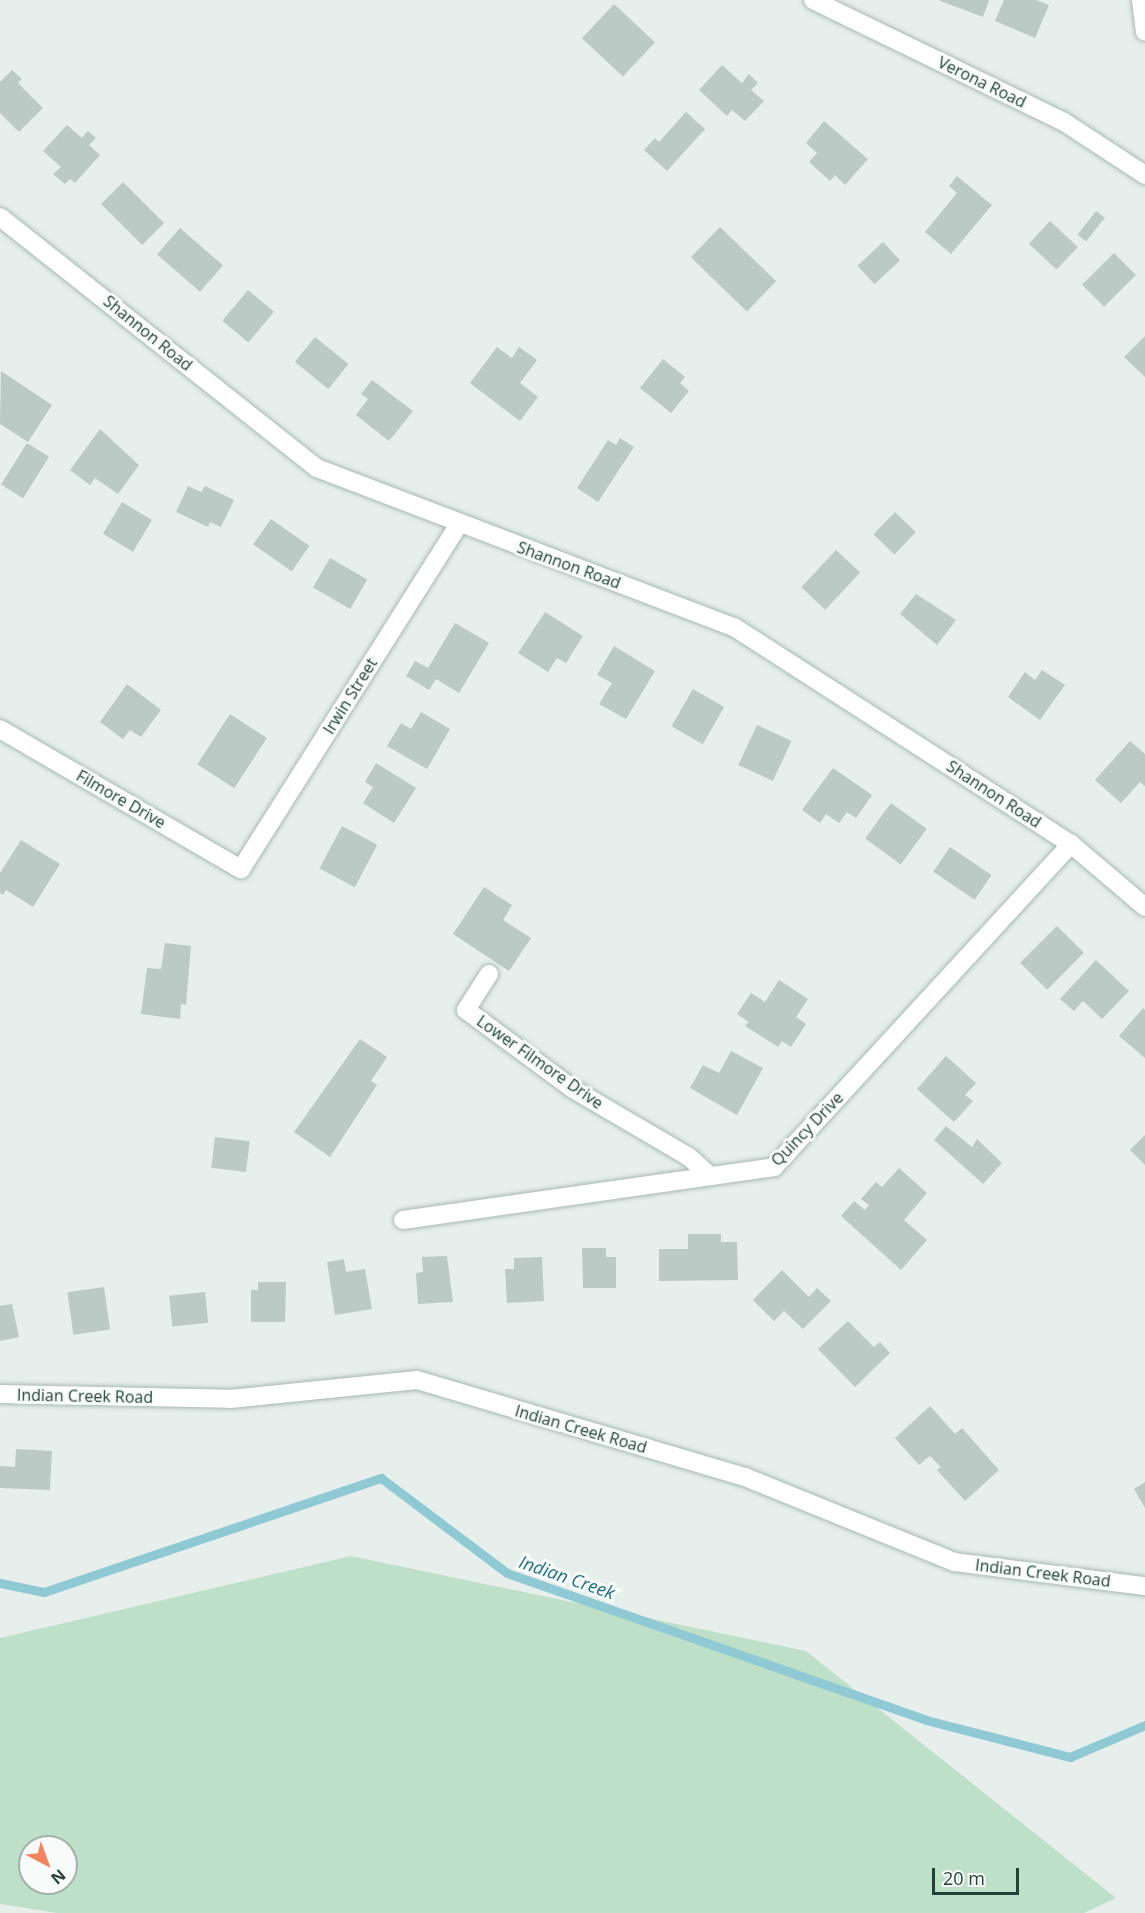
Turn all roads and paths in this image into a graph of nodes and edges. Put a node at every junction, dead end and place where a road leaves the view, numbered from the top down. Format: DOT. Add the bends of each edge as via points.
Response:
graph roads {
  1 [pos="813,0"];
  2 [pos="1141,0"];
  3 [pos="1145,32"];
  4 [pos="1145,175"];
  5 [pos="0,217"];
  6 [pos="459,524"];
  7 [pos="0,729"];
  8 [pos="1071,844"];
  9 [pos="241,869"];
  10 [pos="1145,907"];
  11 [pos="489,974"];
  12 [pos="710,1176"];
  13 [pos="403,1220"];
  14 [pos="0,1394"];
  15 [pos="1145,1586"];
  1 -- 4 [label="street, Verona Road" via="1064,122"];
  2 -- 3 [label="street"];
  5 -- 6 [label="street, Shannon Road" via="317,468"];
  6 -- 8 [label="street, Shannon Road" via="734,627"];
  6 -- 9 [label="street, Irwin Street"];
  7 -- 9 [label="street, Filmore Drive"];
  8 -- 10 [label="street, Shannon Road"];
  8 -- 12 [label="street, Quincy Drive" via="774,1167"];
  11 -- 12 [label="street, Lower Filmore Drive" via="466,1010 573,1089 689,1157"];
  12 -- 13 [label="street, Quincy Drive"];
  14 -- 15 [label="street, Indian Creek Road" via="230,1399 417,1380 745,1477 954,1562"];
}
